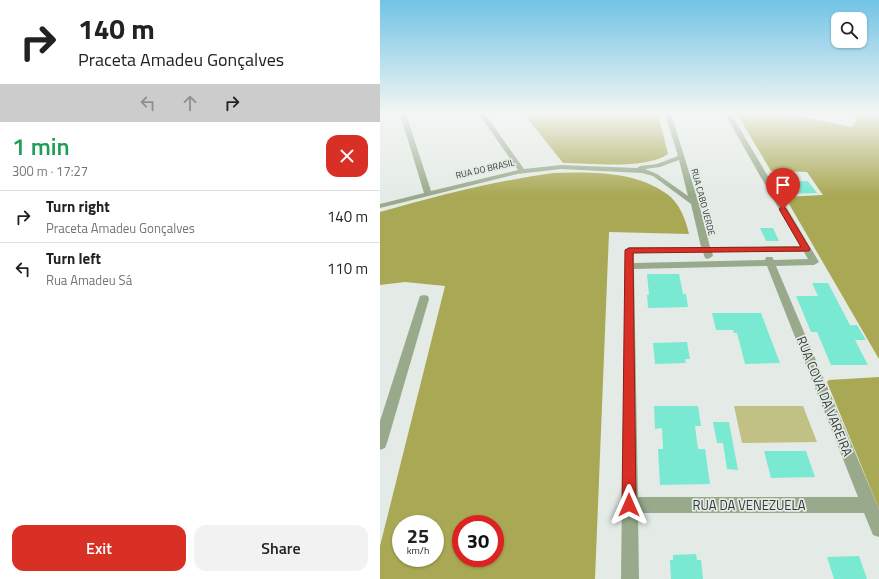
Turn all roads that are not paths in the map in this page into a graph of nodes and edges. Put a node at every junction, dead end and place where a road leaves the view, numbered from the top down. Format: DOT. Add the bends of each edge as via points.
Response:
graph roads {
  1 [pos="412,141"];
  2 [pos="501,141"];
  3 [pos="676,141"];
  4 [pos="744,141"];
  5 [pos="681,157"];
  6 [pos="620,169"];
  7 [pos="522,171"];
  8 [pos="428,193"];
  9 [pos="695,204"];
  10 [pos="380,206"];
  11 [pos="765,249"];
  12 [pos="806,249"];
  13 [pos="707,250"];
  14 [pos="710,263"];
  15 [pos="771,263"];
  16 [pos="629,266"];
  17 [pos="424,299"];
  18 [pos="380,442"];
  19 [pos="629,505"];
  20 [pos="869,505"];
  21 [pos="879,529"];
  22 [pos="630,579"];
  1 -- 8 [label="street"];
  2 -- 7 [label="street"];
  3 -- 5 [label="street, RUA CABO VERDE"];
  4 -- 12 [label="street"];
  5 -- 6 [label="street, RUA DO BRASIL" via="658,166"];
  5 -- 9 [label="street, RUA CABO VERDE"];
  6 -- 7 [label="street, RUA DO BRASIL" via="561,167"];
  6 -- 9 [label="street, RUA DO BRASIL" via="655,175"];
  7 -- 8 [label="street, RUA DO BRASIL"];
  8 -- 10 [label="street, RUA DO BRASIL"];
  9 -- 13 [label="street, RUA CABO VERDE"];
  11 -- 12 [label="street"];
  11 -- 13 [label="street"];
  11 -- 15 [label="street, RUA COVA DA VAREIRA"];
  12 -- 15 [label="street" via="814,262"];
  13 -- 14 [label="street, RUA CABO VERDE"];
  13 -- 16 [label="street" via="629,250"];
  14 -- 15 [label="street"];
  14 -- 16 [label="street"];
  15 -- 20 [label="street, RUA COVA DA VAREIRA"];
  16 -- 19 [label="street"];
  17 -- 18 [label="street"];
  19 -- 20 [label="street, RUA DA VENEZUELA"];
  19 -- 22 [label="street"];
  20 -- 21 [label="street, RUA COVA DA VAREIRA"];
}
